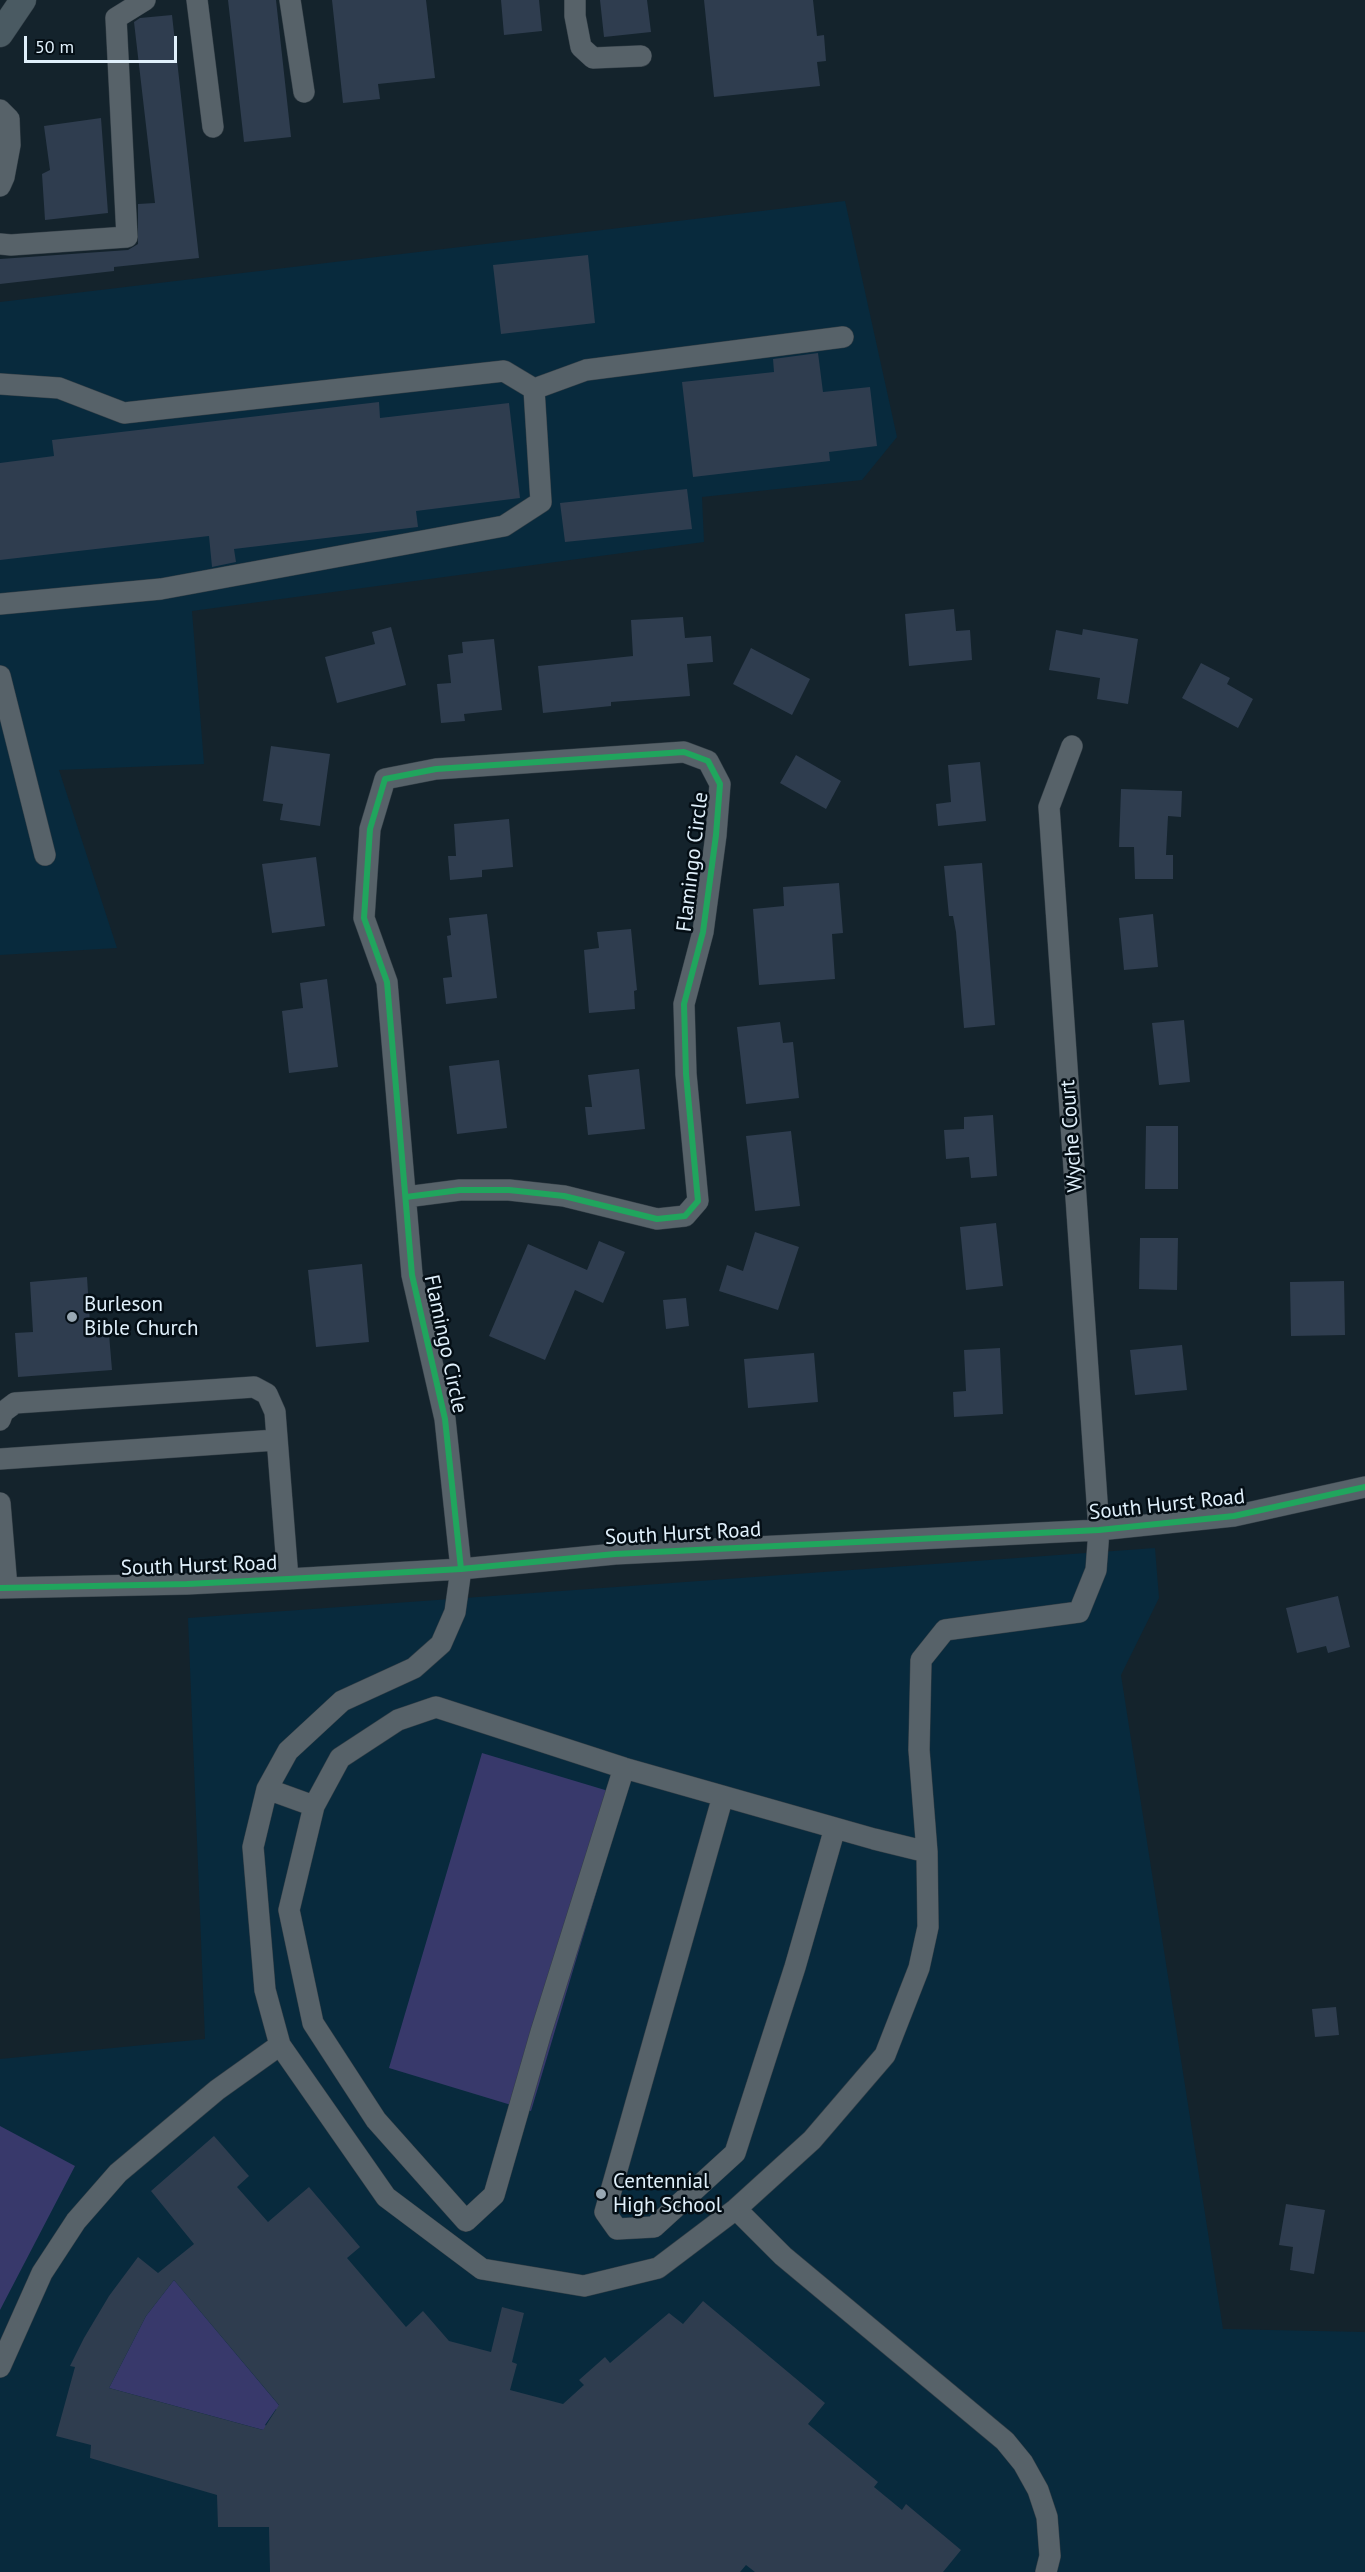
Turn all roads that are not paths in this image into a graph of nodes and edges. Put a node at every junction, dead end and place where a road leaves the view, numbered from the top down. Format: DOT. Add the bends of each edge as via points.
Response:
graph roads {
  1 [pos="23,0"];
  2 [pos="145,0"];
  3 [pos="197,0"];
  4 [pos="290,0"];
  5 [pos="574,0"];
  6 [pos="0,34"];
  7 [pos="641,57"];
  8 [pos="304,93"];
  9 [pos="0,110"];
  10 [pos="213,127"];
  11 [pos="0,186"];
  12 [pos="0,244"];
  13 [pos="843,337"];
  14 [pos="0,384"];
  15 [pos="534,389"];
  16 [pos="0,604"];
  17 [pos="0,676"];
  18 [pos="4,709"];
  19 [pos="1072,746"];
  20 [pos="45,855"];
  21 [pos="406,1197"];
  22 [pos="0,1420"];
  23 [pos="276,1440"];
  24 [pos="0,1459"];
  25 [pos="1365,1487"];
  26 [pos="0,1503"];
  27 [pos="1099,1530"];
  28 [pos="461,1569"];
  29 [pos="288,1579"];
  30 [pos="4,1588"];
  31 [pos="624,1768"];
  32 [pos="267,1789"];
  33 [pos="723,1796"];
  34 [pos="314,1806"];
  35 [pos="835,1828"];
  36 [pos="927,1852"];
  37 [pos="280,2045"];
  38 [pos="736,2209"];
  39 [pos="0,2367"];
  40 [pos="1047,2572"];
  1 -- 6 [label="main road"];
  2 -- 12 [label="street" via="116,18 127,237"];
  3 -- 10 [label="street"];
  4 -- 8 [label="street"];
  5 -- 7 [label="street" via="581,47 593,58"];
  9 -- 11 [label="street" via="9,119 10,145"];
  13 -- 15 [label="street" via="586,370"];
  14 -- 15 [label="street" via="59,388 124,413 504,371"];
  15 -- 16 [label="street" via="541,502 504,526 161,589"];
  17 -- 18 [label="street"];
  18 -- 20 [label="street"];
  19 -- 27 [label="street, Wyche Court" via="1049,807"];
  21 -- 21 [label="street, Flamingo Circle" via="387,982 364,918 370,829 385,779 436,769 684,752 708,760 720,783 716,835 703,932 684,1004 698,1201 685,1216 657,1219 564,1196 509,1190 460,1190"];
  21 -- 28 [label="street, Flamingo Circle" via="412,1275 445,1419"];
  22 -- 23 [label="street" via="3,1412 15,1403 254,1387 267,1394 274,1412"];
  23 -- 24 [label="street"];
  23 -- 29 [label="street"];
  25 -- 27 [label="street, South Hurst Road" via="1234,1516"];
  26 -- 30 [label="street"];
  27 -- 28 [label="street, South Hurst Road" via="615,1554"];
  27 -- 36 [label="street, Wyche Court" via="1096,1570 1079,1612 945,1630 921,1660 919,1750"];
  28 -- 29 [label="street, South Hurst Road"];
  28 -- 32 [label="street, Flamingo Circle" via="455,1612 441,1644 414,1668 342,1701 288,1751"];
  29 -- 30 [label="street, South Hurst Road"];
  31 -- 33 [label="street"];
  31 -- 34 [label="street" via="436,1707 398,1720 340,1758"];
  31 -- 34 [label="street" via="494,2195 466,2221 376,2120 313,2023 290,1910"];
  32 -- 34 [label="street"];
  32 -- 37 [label="street, Flamingo Circle" via="253,1847 265,1990"];
  33 -- 35 [label="street"];
  33 -- 35 [label="street" via="605,2212 617,2229 654,2227 735,2153"];
  35 -- 36 [label="street"];
  36 -- 38 [label="street, Flamingo Circle" via="928,1927 919,1968 885,2055 812,2140"];
  37 -- 38 [label="street, Flamingo Circle" via="386,2197 482,2269 584,2286 658,2268"];
  37 -- 39 [label="street" via="217,2090 118,2173 76,2221 42,2273"];
  38 -- 40 [label="street" via="783,2256 1005,2441 1038,2490 1047,2517"];
}
